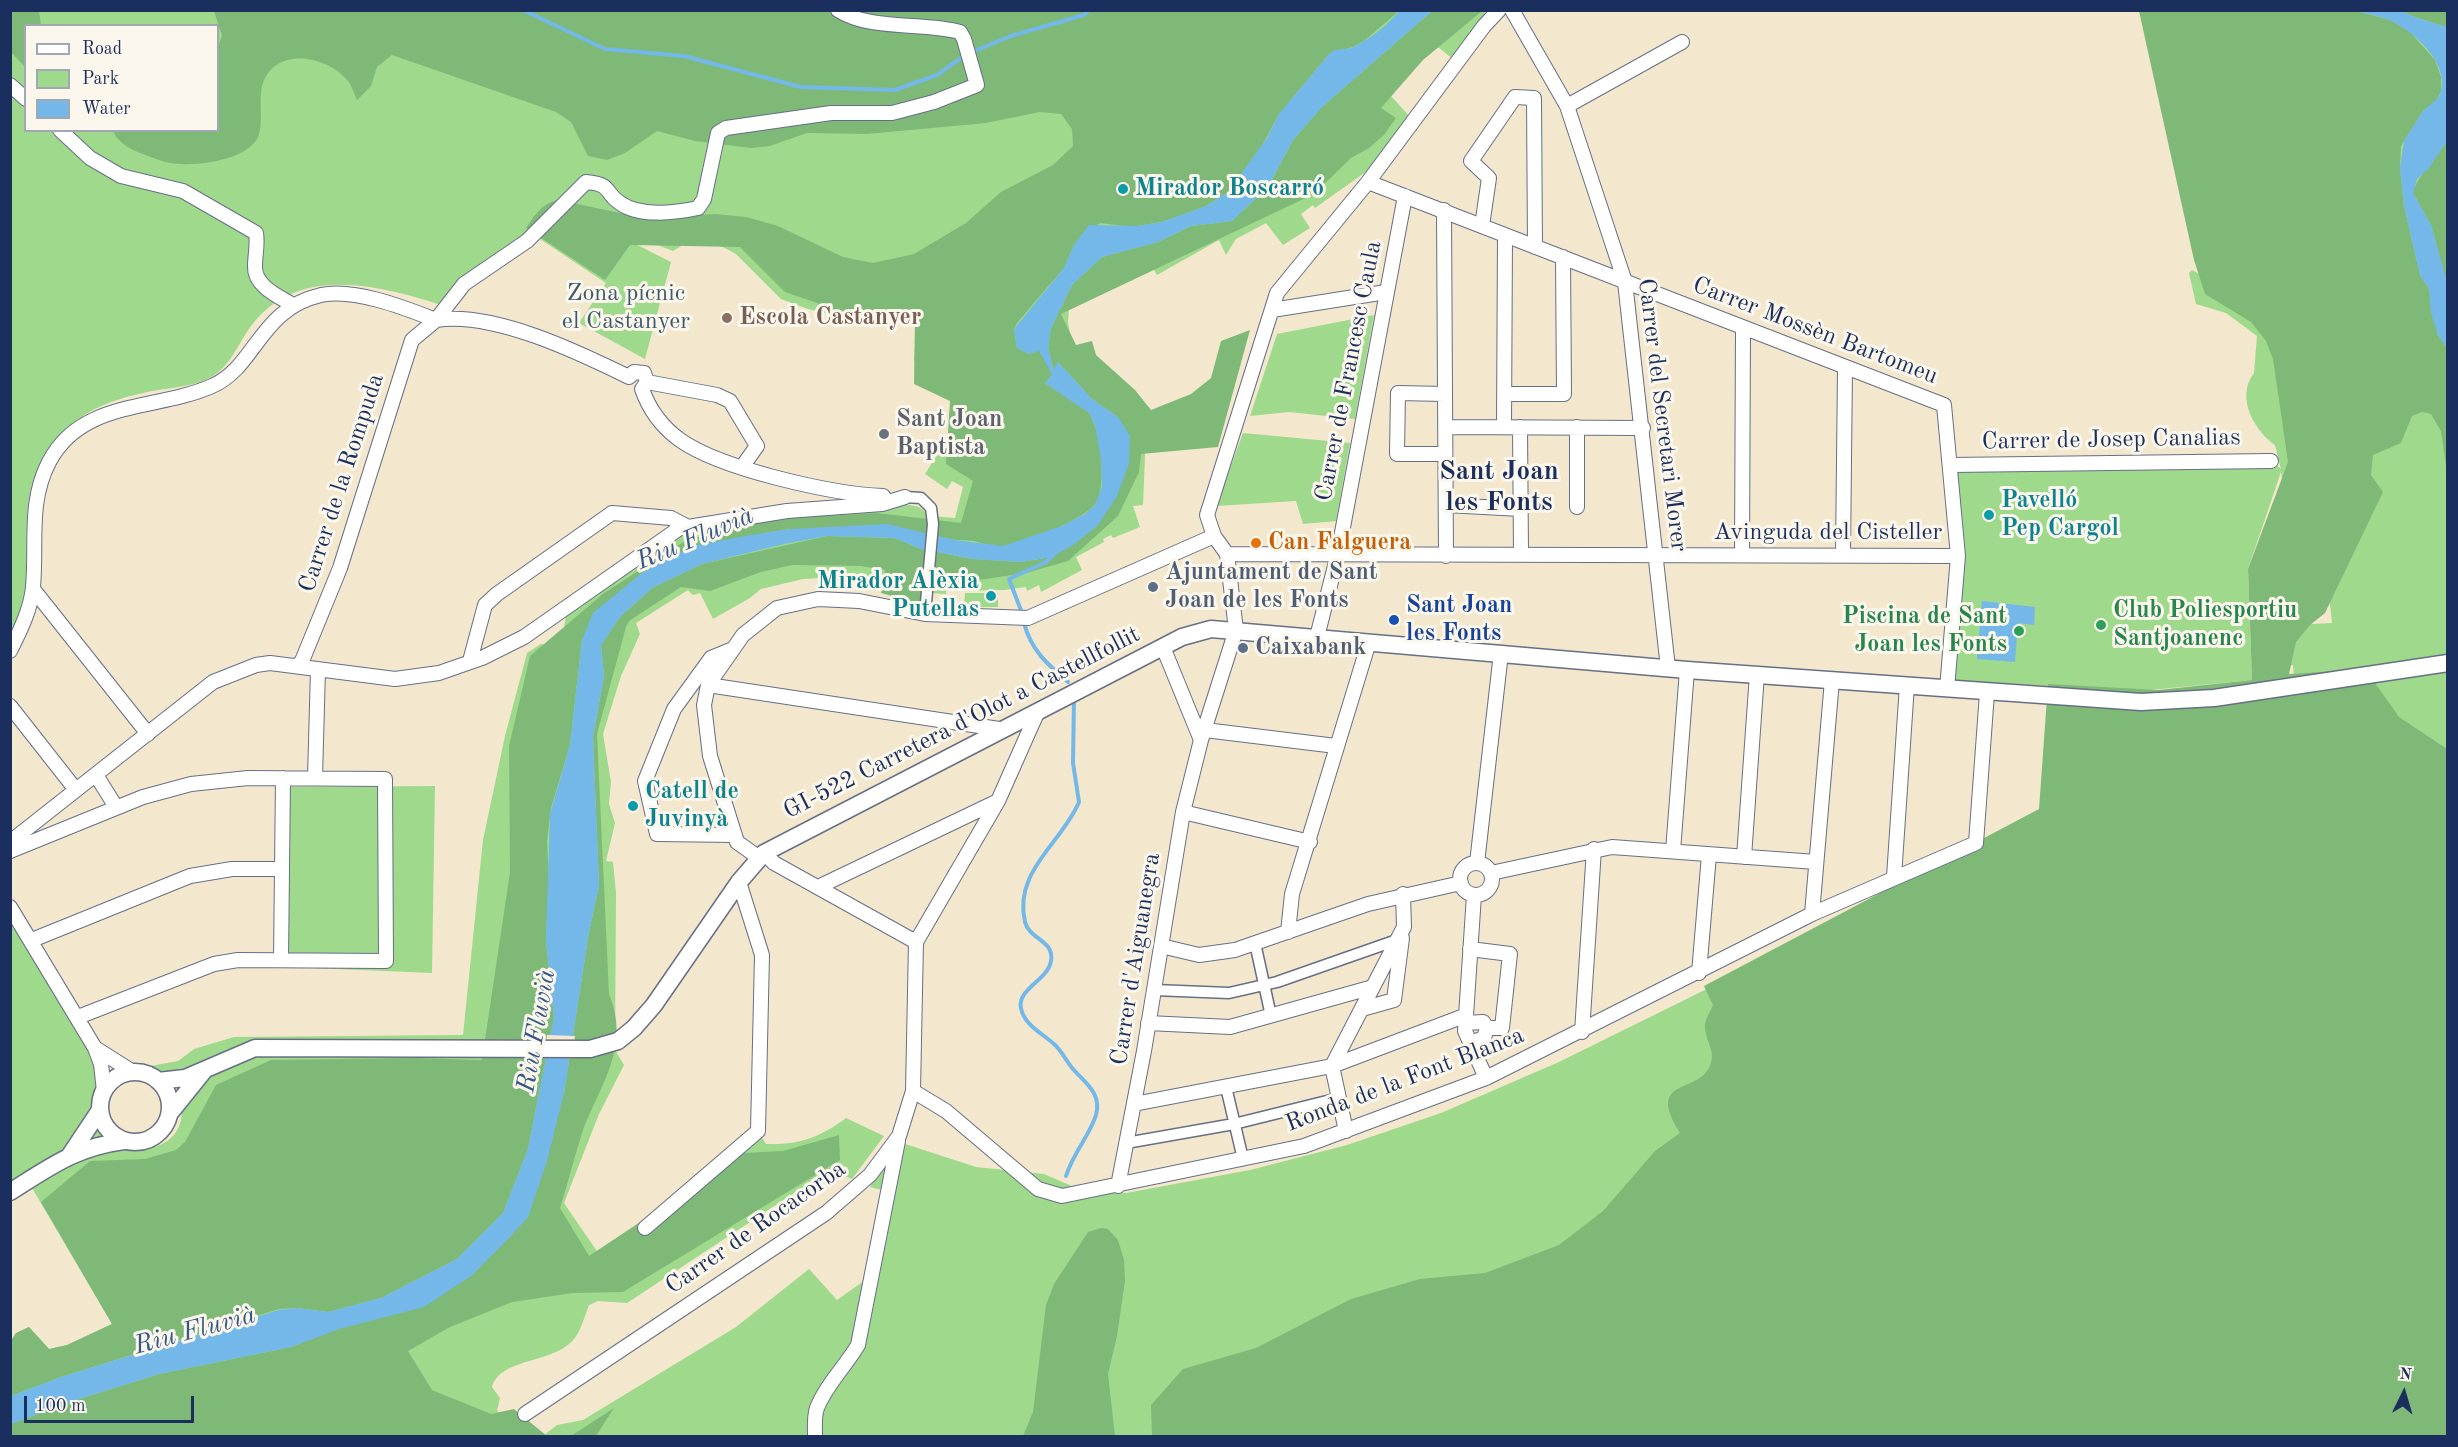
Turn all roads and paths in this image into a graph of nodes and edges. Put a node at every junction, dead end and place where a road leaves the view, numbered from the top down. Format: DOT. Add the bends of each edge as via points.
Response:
graph roads {
  1 [pos="838,10"];
  2 [pos="1498,10"];
  3 [pos="1512,10"];
  4 [pos="1682,42"];
  5 [pos="10,85"];
  6 [pos="1557,88"];
  7 [pos="24,97"];
  8 [pos="1534,98"];
  9 [pos="1567,106"];
  10 [pos="62,132"];
  11 [pos="1368,182"];
  12 [pos="1405,196"];
  13 [pos="1444,210"];
  14 [pos="1482,226"];
  15 [pos="1505,236"];
  16 [pos="1535,247"];
  17 [pos="1563,257"];
  18 [pos="1625,282"];
  19 [pos="1386,292"];
  20 [pos="292,305"];
  21 [pos="1272,310"];
  22 [pos="436,320"];
  23 [pos="1743,329"];
  24 [pos="1845,368"];
  25 [pos="645,386"];
  26 [pos="1445,394"];
  27 [pos="1504,394"];
  28 [pos="1504,426"];
  29 [pos="1445,427"];
  30 [pos="1520,427"];
  31 [pos="1577,427"];
  32 [pos="1643,428"];
  33 [pos="1445,454"];
  34 [pos="2271,460"];
  35 [pos="1951,465"];
  36 [pos="742,467"];
  37 [pos="905,497"];
  38 [pos="1446,505"];
  39 [pos="1577,507"];
  40 [pos="1521,510"];
  41 [pos="684,525"];
  42 [pos="1214,536"];
  43 [pos="1521,553"];
  44 [pos="1227,554"];
  45 [pos="1338,554"];
  46 [pos="1657,554"];
  47 [pos="1843,554"];
  48 [pos="1742,555"];
  49 [pos="1446,556"];
  50 [pos="1958,556"];
  51 [pos="33,589"];
  52 [pos="925,610"];
  53 [pos="1236,630"];
  54 [pos="1317,637"];
  55 [pos="1369,642"];
  56 [pos="1163,647"];
  57 [pos="733,649"];
  58 [pos="10,651"];
  59 [pos="1502,653"];
  60 [pos="470,661"];
  61 [pos="2448,663"];
  62 [pos="297,666"];
  63 [pos="1668,668"];
  64 [pos="318,669"];
  65 [pos="1687,670"];
  66 [pos="1757,674"];
  67 [pos="1832,680"];
  68 [pos="708,685"];
  69 [pos="1907,686"];
  70 [pos="1947,689"];
  71 [pos="1987,693"];
  72 [pos="10,706"];
  73 [pos="1038,711"];
  74 [pos="999,729"];
  75 [pos="148,734"];
  76 [pos="1203,735"];
  77 [pos="1336,746"];
  78 [pos="96,775"];
  79 [pos="283,778"];
  80 [pos="315,778"];
  81 [pos="76,790"];
  82 [pos="998,801"];
  83 [pos="116,807"];
  84 [pos="1183,812"];
  85 [pos="735,835"];
  86 [pos="10,842"];
  87 [pos="1310,842"];
  88 [pos="1594,849"];
  89 [pos="10,851"];
  90 [pos="1673,851"];
  91 [pos="761,855"];
  92 [pos="1709,855"];
  93 [pos="1744,856"];
  94 [pos="1816,862"];
  95 [pos="1477,863"];
  96 [pos="282,869"];
  97 [pos="1491,873"];
  98 [pos="1894,878"];
  99 [pos="739,882"];
  100 [pos="1461,883"];
  101 [pos="818,887"];
  102 [pos="1403,894"];
  103 [pos="1474,895"];
  104 [pos="10,907"];
  105 [pos="1812,914"];
  106 [pos="1404,927"];
  107 [pos="1288,932"];
  108 [pos="32,940"];
  109 [pos="1397,940"];
  110 [pos="916,942"];
  111 [pos="1255,943"];
  112 [pos="1161,946"];
  113 [pos="1470,949"];
  114 [pos="281,959"];
  115 [pos="1699,973"];
  116 [pos="1265,985"];
  117 [pos="1373,987"];
  118 [pos="1154,990"];
  119 [pos="1362,1008"];
  120 [pos="1271,1016"];
  121 [pos="78,1017"];
  122 [pos="1464,1019"];
  123 [pos="1148,1023"];
  124 [pos="1487,1028"];
  125 [pos="1352,1029"];
  126 [pos="1582,1032"];
  127 [pos="1470,1043"];
  128 [pos="95,1048"];
  129 [pos="1363,1054"];
  130 [pos="1332,1066"];
  131 [pos="203,1071"];
  132 [pos="133,1072"];
  133 [pos="1486,1078"];
  134 [pos="158,1081"];
  135 [pos="1226,1087"];
  136 [pos="104,1091"];
  137 [pos="914,1091"];
  138 [pos="1339,1098"];
  139 [pos="1134,1104"];
  140 [pos="100,1110"];
  141 [pos="170,1113"];
  142 [pos="1234,1124"];
  143 [pos="1346,1131"];
  144 [pos="899,1136"];
  145 [pos="124,1141"];
  146 [pos="1126,1143"];
  147 [pos="70,1155"];
  148 [pos="1243,1159"];
  149 [pos="1118,1186"];
  150 [pos="10,1192"];
  151 [pos="645,1228"];
  152 [pos="525,1414"];
  153 [pos="815,1437"];
  1 -- 22 [label="street, Carrer de la Rompuda" via="854,17 960,32 977,85 892,113 831,113 726,128 718,133 704,199 698,208 632,210 617,202 608,188 586,182 527,241 464,284"];
  2 -- 11 [label="street"];
  3 -- 6 [label="street, Carrer del Secretari Morer"];
  4 -- 9 [label="street"];
  5 -- 7 [label="street"];
  6 -- 8 [label="street"];
  6 -- 9 [label="street, Carrer del Secretari Morer"];
  8 -- 14 [label="street" via="1515,97 1471,161 1489,178"];
  8 -- 16 [label="street"];
  9 -- 18 [label="street, Carrer del Secretari Morer"];
  10 -- 20 [label="street" via="90,158 121,176 183,191 256,233 257,278"];
  11 -- 12 [label="street, Carrer Mossèn Bartomeu"];
  11 -- 21 [label="street" via="1277,293"];
  12 -- 13 [label="street, Carrer Mossèn Bartomeu"];
  12 -- 19 [label="street, Carrer de Francesc Caula"];
  13 -- 14 [label="street, Carrer Mossèn Bartomeu"];
  13 -- 26 [label="street"];
  14 -- 15 [label="street, Carrer Mossèn Bartomeu"];
  15 -- 16 [label="street, Carrer Mossèn Bartomeu"];
  15 -- 27 [label="street"];
  16 -- 17 [label="street, Carrer Mossèn Bartomeu"];
  17 -- 18 [label="street, Carrer Mossèn Bartomeu"];
  17 -- 27 [label="street" via="1564,394"];
  18 -- 23 [label="street, Carrer Mossèn Bartomeu"];
  18 -- 32 [label="street, Carrer del Secretari Morer"];
  19 -- 21 [label="street"];
  19 -- 45 [label="street, Carrer de Francesc Caula"];
  20 -- 22 [label="street" via="323,295 363,296"];
  20 -- 51 [label="street" via="266,328 229,375 212,386 97,417 63,443 39,482 34,508"];
  21 -- 42 [label="street" via="1207,515"];
  22 -- 25 [label="street" via="454,317 481,322 551,342 629,377 633,388"];
  22 -- 62 [label="street, Carrer de la Rompuda" via="412,340 340,568"];
  23 -- 24 [label="street, Carrer Mossèn Bartomeu"];
  23 -- 48 [label="street"];
  24 -- 35 [label="street, Carrer Mossèn Bartomeu" via="1944,405"];
  24 -- 47 [label="street"];
  25 -- 36 [label="street" via="649,409 680,440"];
  25 -- 36 [label="street" via="717,395 730,401 757,446"];
  26 -- 29 [label="street"];
  26 -- 33 [label="street" via="1398,393 1397,454"];
  27 -- 28 [label="street"];
  28 -- 29 [label="street"];
  28 -- 30 [label="street"];
  29 -- 33 [label="street"];
  30 -- 31 [label="street"];
  30 -- 40 [label="street"];
  31 -- 32 [label="street"];
  31 -- 39 [label="street"];
  32 -- 46 [label="street, Carrer del Secretari Morer"];
  33 -- 38 [label="street"];
  34 -- 35 [label="street, Carrer de Josep Canalias"];
  35 -- 50 [label="street"];
  36 -- 37 [label="street" via="847,493"];
  37 -- 41 [label="street" via="882,504 787,510"];
  37 -- 52 [label="street" via="921,498 931,508"];
  38 -- 40 [label="street"];
  38 -- 49 [label="street"];
  40 -- 43 [label="street"];
  41 -- 60 [label="street" via="524,637"];
  41 -- 60 [label="street" via="671,518 612,513 485,605"];
  42 -- 44 [label="street"];
  42 -- 52 [label="street" via="1028,618"];
  43 -- 46 [label="street, Avinguda del Cisteller"];
  43 -- 49 [label="street, Avinguda del Cisteller"];
  44 -- 45 [label="street, Avinguda del Cisteller"];
  44 -- 53 [label="street"];
  45 -- 49 [label="street, Avinguda del Cisteller"];
  45 -- 54 [label="street, Carrer de Francesc Caula"];
  46 -- 48 [label="street, Avinguda del Cisteller"];
  46 -- 63 [label="street, Carrer del Secretari Morer"];
  47 -- 48 [label="street, Avinguda del Cisteller"];
  47 -- 50 [label="street, Avinguda del Cisteller"];
  50 -- 70 [label="street"];
  51 -- 58 [label="street"];
  51 -- 75 [label="street"];
  52 -- 57 [label="street" via="818,599 777,608 743,635"];
  53 -- 54 [label="street, GI-522 Carretera d'Olot a Castellfollit"];
  53 -- 56 [label="street, GI-522 Carretera d'Olot a Castellfollit" via="1211,629 1182,636"];
  53 -- 76 [label="street, Carrer d'Aiguanegra"];
  54 -- 55 [label="street, GI-522 Carretera d'Olot a Castellfollit"];
  55 -- 59 [label="street, GI-522 Carretera d'Olot a Castellfollit"];
  55 -- 77 [label="street"];
  56 -- 73 [label="street, GI-522 Carretera d'Olot a Castellfollit"];
  56 -- 76 [label="street"];
  57 -- 68 [label="street"];
  57 -- 85 [label="street" via="711,658 674,709 645,781 657,834"];
  59 -- 63 [label="street, GI-522 Carretera d'Olot a Castellfollit"];
  59 -- 95 [label="street"];
  60 -- 64 [label="street" via="439,673 395,679"];
  61 -- 71 [label="street, GI-522 Carretera d'Olot a Castellfollit" via="2214,698 2141,702"];
  62 -- 64 [label="street"];
  62 -- 75 [label="street" via="270,663 233,672 213,682"];
  63 -- 65 [label="street, GI-522 Carretera d'Olot a Castellfollit"];
  64 -- 80 [label="street"];
  65 -- 66 [label="street, GI-522 Carretera d'Olot a Castellfollit"];
  65 -- 90 [label="street"];
  66 -- 67 [label="street, GI-522 Carretera d'Olot a Castellfollit"];
  66 -- 93 [label="street"];
  67 -- 69 [label="street, GI-522 Carretera d'Olot a Castellfollit"];
  67 -- 94 [label="street"];
  68 -- 74 [label="street"];
  68 -- 85 [label="street" via="704,705 710,756"];
  69 -- 70 [label="street, GI-522 Carretera d'Olot a Castellfollit"];
  69 -- 98 [label="street"];
  70 -- 71 [label="street, GI-522 Carretera d'Olot a Castellfollit"];
  71 -- 98 [label="street, Ronda de la Font Blanca" via="1976,843"];
  72 -- 81 [label="street"];
  73 -- 74 [label="street, GI-522 Carretera d'Olot a Castellfollit"];
  73 -- 82 [label="street"];
  74 -- 91 [label="street, GI-522 Carretera d'Olot a Castellfollit"];
  75 -- 78 [label="street"];
  76 -- 77 [label="street"];
  76 -- 84 [label="street, Carrer d'Aiguanegra"];
  77 -- 87 [label="street"];
  78 -- 81 [label="street"];
  78 -- 83 [label="street"];
  79 -- 80 [label="street"];
  79 -- 83 [label="street" via="191,784"];
  79 -- 96 [label="street"];
  80 -- 114 [label="street" via="386,779 386,961"];
  81 -- 86 [label="street"];
  82 -- 101 [label="street"];
  82 -- 110 [label="street"];
  83 -- 89 [label="street"];
  84 -- 87 [label="street"];
  84 -- 112 [label="street, Carrer d'Aiguanegra"];
  85 -- 91 [label="street" via="737,842"];
  87 -- 107 [label="street" via="1292,894"];
  88 -- 90 [label="street"];
  88 -- 97 [label="street"];
  88 -- 126 [label="street"];
  90 -- 92 [label="street"];
  91 -- 99 [label="street, GI-522 Carretera d'Olot a Castellfollit"];
  91 -- 101 [label="street"];
  92 -- 93 [label="street"];
  92 -- 115 [label="street"];
  93 -- 94 [label="street"];
  94 -- 105 [label="street"];
  95 -- 97 [label="street"];
  95 -- 100 [label="street" via="1461,873"];
  96 -- 108 [label="street" via="231,869 190,876"];
  96 -- 114 [label="street"];
  97 -- 103 [label="street" via="1492,884 1485,893"];
  98 -- 105 [label="street, Ronda de la Font Blanca"];
  99 -- 131 [label="street, GI-522 Carretera d'Olot a Castellfollit" via="654,1005 625,1036 601,1048 265,1048 243,1052"];
  99 -- 151 [label="street" via="762,955 758,1131"];
  100 -- 102 [label="street"];
  100 -- 103 [label="street" via="1465,891"];
  101 -- 110 [label="street"];
  102 -- 106 [label="street"];
  102 -- 107 [label="street"];
  103 -- 113 [label="street"];
  104 -- 108 [label="street"];
  105 -- 115 [label="street, Ronda de la Font Blanca"];
  106 -- 109 [label="street"];
  106 -- 119 [label="street" via="1394,1000"];
  107 -- 111 [label="street"];
  108 -- 121 [label="street"];
  109 -- 116 [label="street"];
  109 -- 117 [label="street"];
  110 -- 137 [label="street, Carrer de Rocacorba"];
  111 -- 112 [label="street" via="1199,955"];
  111 -- 116 [label="street"];
  112 -- 118 [label="street, Carrer d'Aiguanegra"];
  113 -- 122 [label="street"];
  113 -- 124 [label="street" via="1510,954 1502,1028"];
  114 -- 121 [label="street" via="214,964"];
  115 -- 126 [label="street, Ronda de la Font Blanca"];
  116 -- 118 [label="street" via="1229,993"];
  116 -- 120 [label="street"];
  117 -- 119 [label="street"];
  117 -- 120 [label="street"];
  118 -- 123 [label="street, Carrer d'Aiguanegra"];
  119 -- 125 [label="street"];
  120 -- 123 [label="street" via="1230,1027"];
  121 -- 128 [label="street"];
  122 -- 124 [label="street" via="1483,1022"];
  122 -- 127 [label="street"];
  122 -- 129 [label="street"];
  123 -- 139 [label="street, Carrer d'Aiguanegra"];
  124 -- 127 [label="street" via="1484,1038"];
  125 -- 129 [label="street"];
  125 -- 130 [label="street"];
  126 -- 133 [label="street, Ronda de la Font Blanca"];
  127 -- 133 [label="street"];
  128 -- 132 [label="street"];
  128 -- 136 [label="street"];
  129 -- 130 [label="street"];
  130 -- 135 [label="street"];
  130 -- 138 [label="street"];
  131 -- 134 [label="street, GI-522 Carretera d'Olot a Castellfollit"];
  131 -- 141 [label="street, GI-522 Carretera d'Olot a Castellfollit"];
  132 -- 134 [label="street"];
  132 -- 136 [label="street" via="119,1076"];
  133 -- 143 [label="street, Ronda de la Font Blanca"];
  134 -- 141 [label="street" via="169,1098"];
  135 -- 139 [label="street"];
  135 -- 142 [label="street"];
  136 -- 140 [label="street"];
  137 -- 144 [label="street, Carrer de Rocacorba"];
  137 -- 149 [label="street, Ronda de la Font Blanca" via="946,1111 1038,1189 1062,1196"];
  138 -- 142 [label="street"];
  138 -- 143 [label="street"];
  139 -- 146 [label="street, Carrer d'Aiguanegra"];
  140 -- 145 [label="street" via="105,1125"];
  140 -- 147 [label="street"];
  141 -- 145 [label="street" via="164,1127 153,1137 139,1142"];
  142 -- 146 [label="street"];
  142 -- 148 [label="street"];
  143 -- 148 [label="street, Ronda de la Font Blanca" via="1304,1146"];
  144 -- 152 [label="street, Carrer de Rocacorba" via="870,1175 826,1213"];
  144 -- 153 [label="street" via="858,1345 816,1410"];
  145 -- 147 [label="street" via="96,1144"];
  146 -- 149 [label="street, Carrer d'Aiguanegra"];
  147 -- 150 [label="street"];
  148 -- 149 [label="street, Ronda de la Font Blanca"];
}
